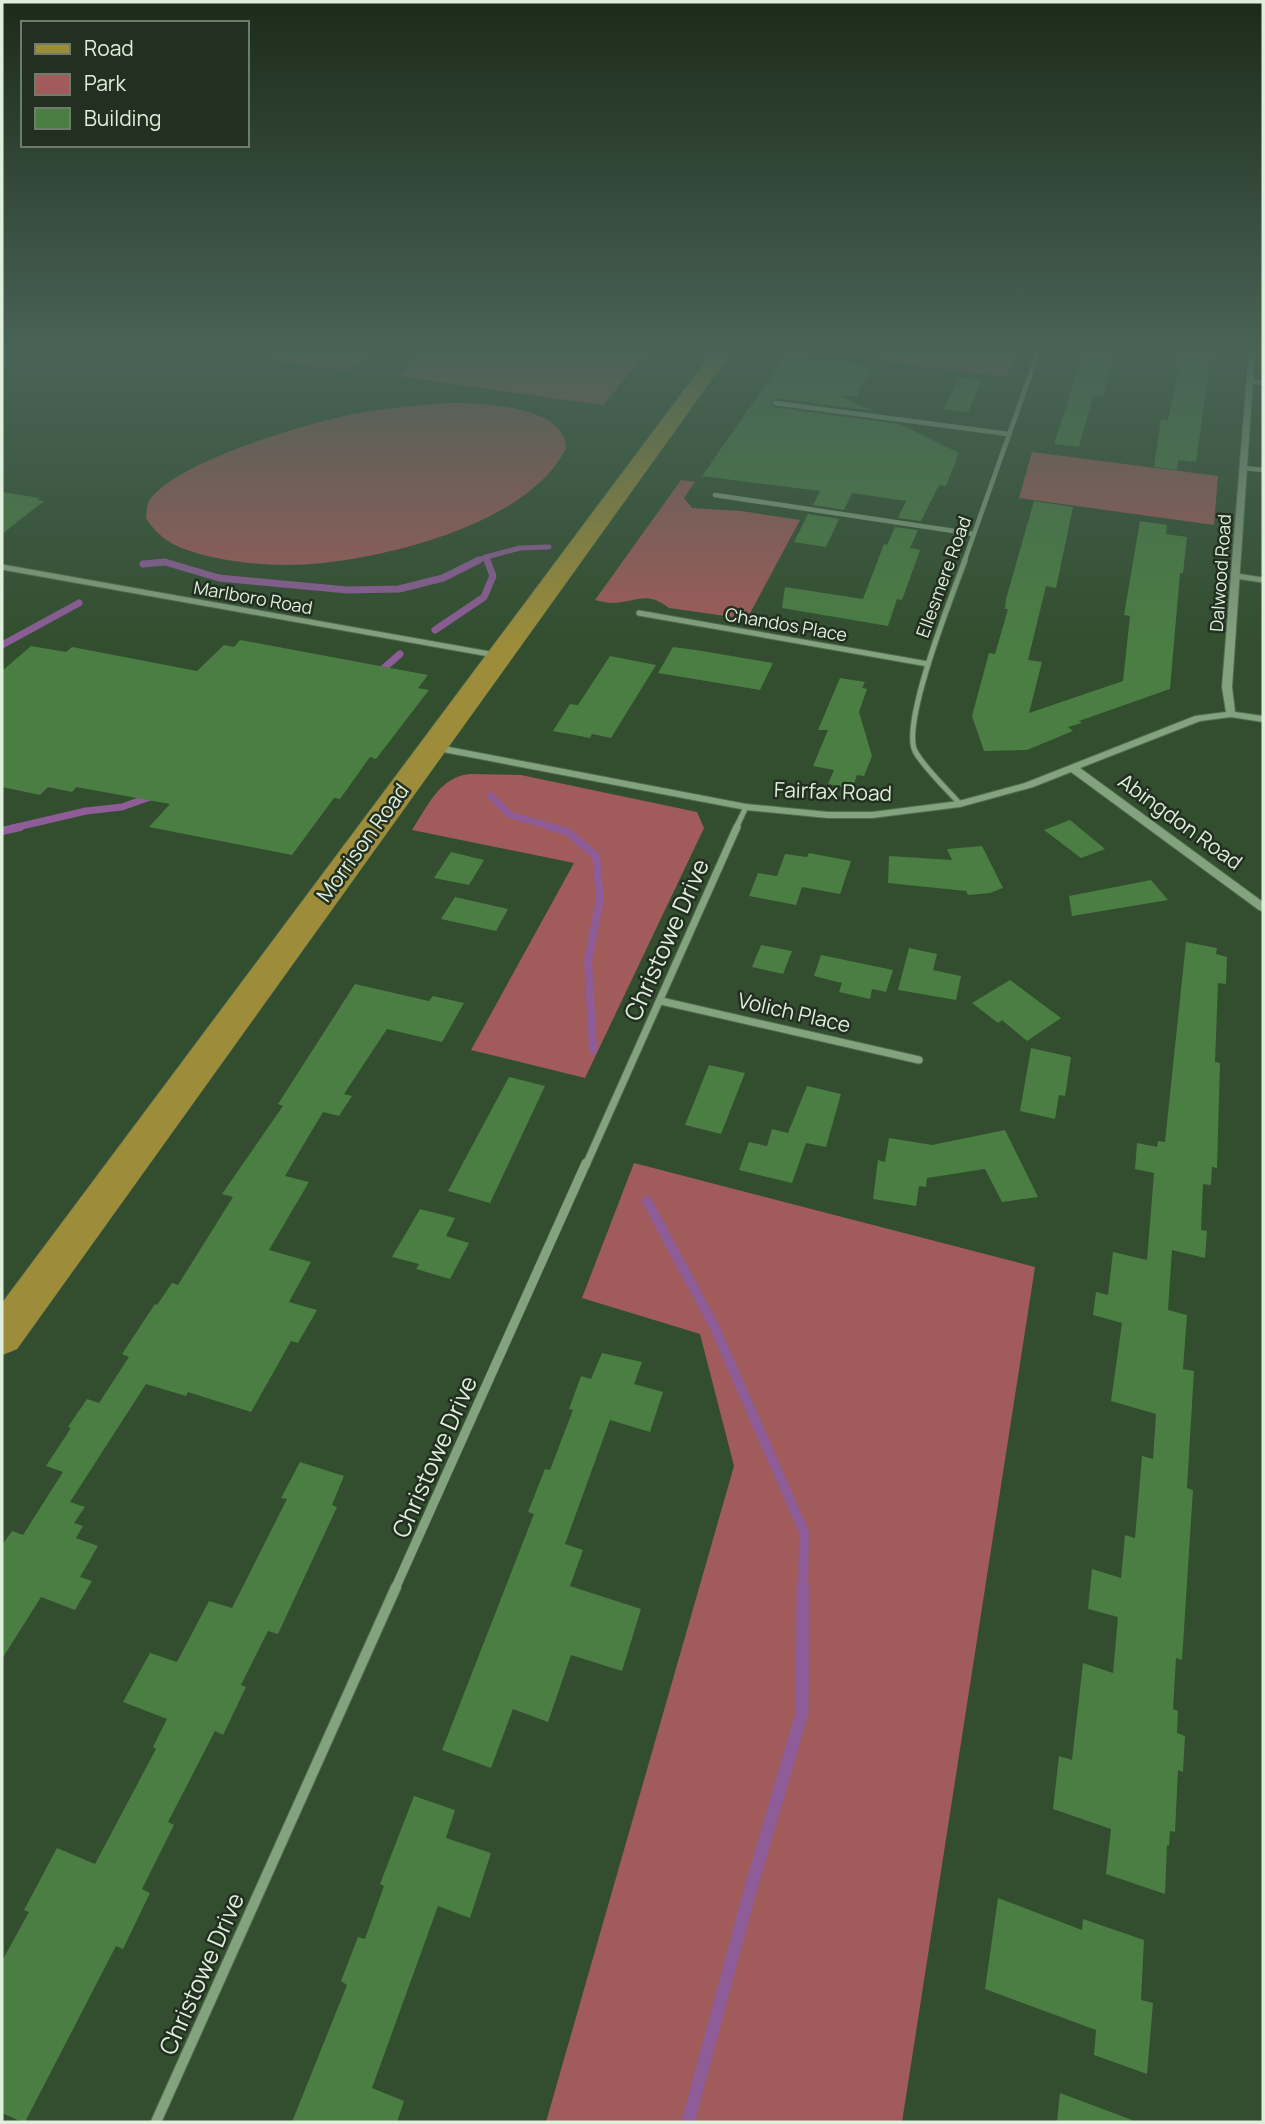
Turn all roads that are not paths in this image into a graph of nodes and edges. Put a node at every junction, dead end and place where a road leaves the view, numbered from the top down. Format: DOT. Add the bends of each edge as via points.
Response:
graph roads {
  1 [pos="652,449"];
  2 [pos="1003,449"];
  3 [pos="1245,449"];
  4 [pos="1244,468"];
  5 [pos="1263,470"];
  6 [pos="715,495"];
  7 [pos="974,534"];
  8 [pos="2,567"];
  9 [pos="1236,576"];
  10 [pos="1263,580"];
  11 [pos="639,613"];
  12 [pos="499,656"];
  13 [pos="928,664"];
  14 [pos="1231,715"];
  15 [pos="1263,719"];
  16 [pos="433,747"];
  17 [pos="1074,769"];
  18 [pos="960,804"];
  19 [pos="746,807"];
  20 [pos="1263,906"];
  21 [pos="661,1001"];
  22 [pos="919,1060"];
  23 [pos="2,1336"];
  24 [pos="156,2122"];
  1 -- 12 [label="main road, Morrison Road"];
  2 -- 7 [label="street, Ellesmere Road"];
  3 -- 4 [label="street, Dalwood Road"];
  4 -- 5 [label="street"];
  4 -- 9 [label="street, Dalwood Road"];
  6 -- 7 [label="street"];
  7 -- 13 [label="street, Ellesmere Road"];
  8 -- 12 [label="street, Marlboro Road"];
  9 -- 10 [label="street"];
  9 -- 14 [label="street, Dalwood Road" via="1227,687"];
  11 -- 13 [label="street, Chandos Place"];
  12 -- 16 [label="main road, Morrison Road"];
  13 -- 18 [label="street, Ellesmere Road" via="914,721 914,749"];
  14 -- 15 [label="street, Fairfax Road"];
  14 -- 17 [label="street, Fairfax Road" via="1198,718"];
  16 -- 19 [label="street, Fairfax Road"];
  16 -- 23 [label="main road, Morrison Road"];
  17 -- 18 [label="street, Fairfax Road"];
  17 -- 20 [label="street, Abingdon Road"];
  18 -- 19 [label="street, Fairfax Road" via="872,816"];
  19 -- 21 [label="street, Christowe Drive"];
  21 -- 22 [label="street, Volich Place"];
  21 -- 24 [label="street, Christowe Drive"];
}
